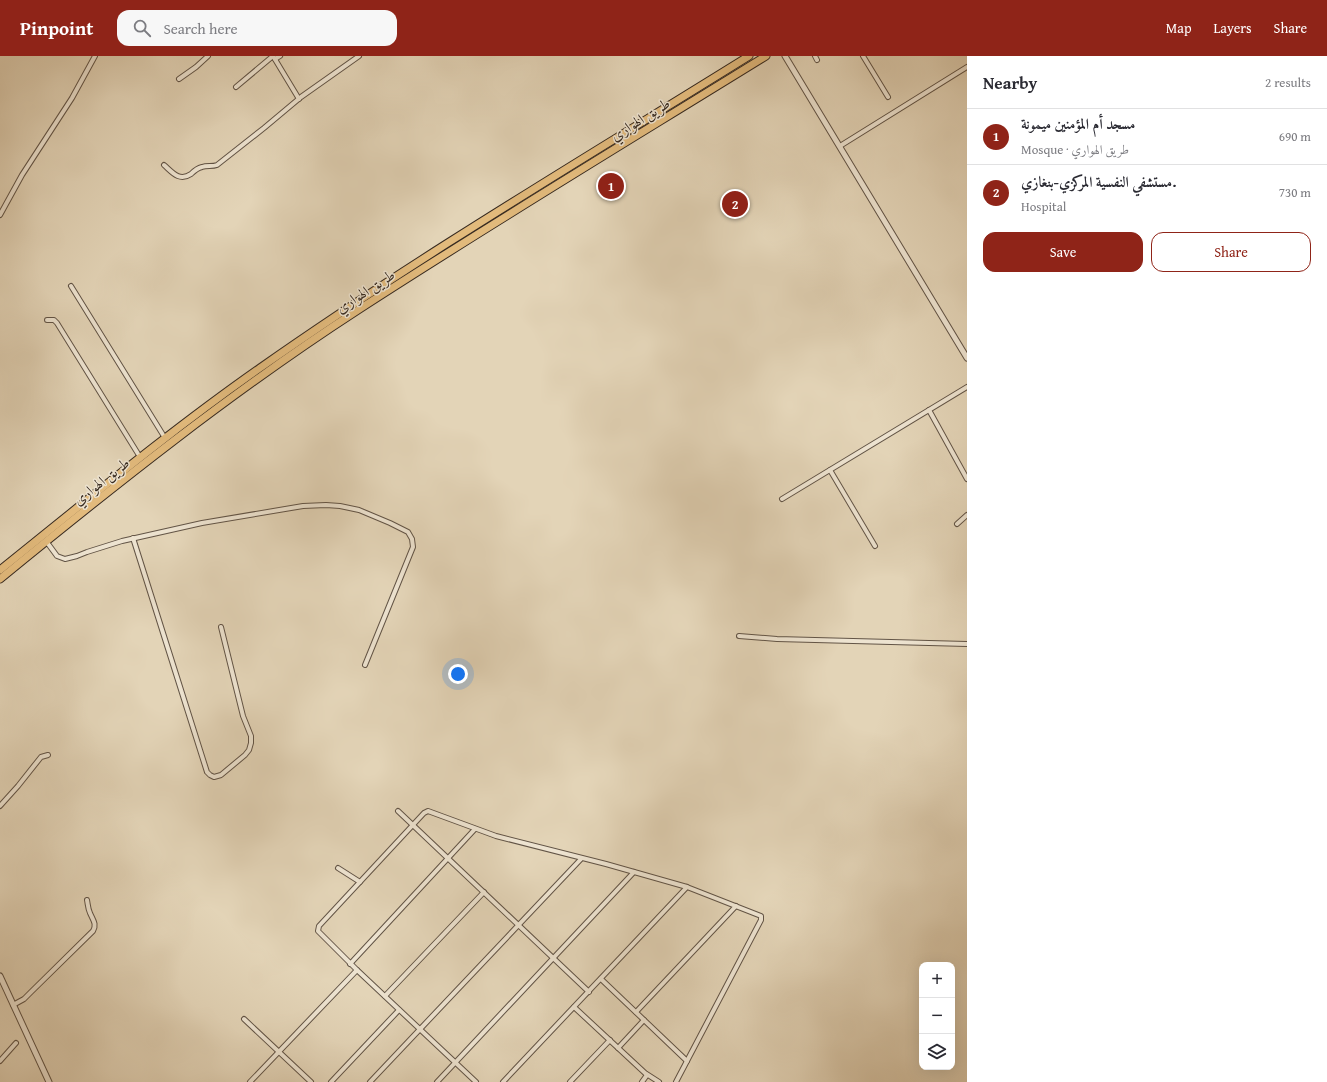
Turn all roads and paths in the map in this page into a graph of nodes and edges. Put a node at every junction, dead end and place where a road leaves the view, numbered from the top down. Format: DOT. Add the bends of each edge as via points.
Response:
graph roads {
  1 [pos="95,56"];
  2 [pos="208,56"];
  3 [pos="280,56"];
  4 [pos="359,56"];
  5 [pos="750,56"];
  6 [pos="766,56"];
  7 [pos="785,56"];
  8 [pos="863,56"];
  9 [pos="274,57"];
  10 [pos="967,67"];
  11 [pos="179,79"];
  12 [pos="236,87"];
  13 [pos="888,97"];
  14 [pos="299,99"];
  15 [pos="840,146"];
  16 [pos="164,164"];
  17 [pos="0,215"];
  18 [pos="420,260"];
  19 [pos="424,267"];
  20 [pos="71,286"];
  21 [pos="47,320"];
  22 [pos="967,358"];
  23 [pos="967,387"];
  24 [pos="929,410"];
  25 [pos="165,438"];
  26 [pos="140,458"];
  27 [pos="830,470"];
  28 [pos="967,479"];
  29 [pos="782,499"];
  30 [pos="967,515"];
  31 [pos="957,524"];
  32 [pos="133,538"];
  33 [pos="46,541"];
  34 [pos="875,546"];
  35 [pos="0,570"];
  36 [pos="0,579"];
  37 [pos="221,627"];
  38 [pos="739,636"];
  39 [pos="967,644"];
  40 [pos="365,665"];
  41 [pos="48,754"];
  42 [pos="0,806"];
  43 [pos="398,811"];
  44 [pos="413,825"];
  45 [pos="476,829"];
  46 [pos="448,859"];
  47 [pos="581,859"];
  48 [pos="338,868"];
  49 [pos="634,872"];
  50 [pos="360,882"];
  51 [pos="687,887"];
  52 [pos="484,892"];
  53 [pos="87,900"];
  54 [pos="736,906"];
  55 [pos="518,925"];
  56 [pos="553,958"];
  57 [pos="350,964"];
  58 [pos="357,970"];
  59 [pos="0,976"];
  60 [pos="601,979"];
  61 [pos="589,992"];
  62 [pos="385,996"];
  63 [pos="13,1005"];
  64 [pos="574,1007"];
  65 [pos="399,1010"];
  66 [pos="636,1012"];
  67 [pos="244,1020"];
  68 [pos="644,1020"];
  69 [pos="420,1029"];
  70 [pos="610,1040"];
  71 [pos="16,1043"];
  72 [pos="618,1048"];
  73 [pos="279,1052"];
  74 [pos="687,1061"];
  75 [pos="0,1062"];
  76 [pos="455,1062"];
  77 [pos="647,1075"];
  78 [pos="48,1082"];
  79 [pos="250,1082"];
  80 [pos="311,1082"];
  81 [pos="330,1082"];
  82 [pos="370,1082"];
  83 [pos="437,1082"];
  84 [pos="476,1082"];
  85 [pos="503,1082"];
  86 [pos="570,1082"];
  87 [pos="642,1082"];
  88 [pos="660,1082"];
  89 [pos="676,1082"];
  1 -- 17 [label="street"];
  2 -- 11 [label="street"];
  3 -- 9 [label="street"];
  4 -- 14 [label="street"];
  5 -- 18 [label="highway, طريق الهواري"];
  6 -- 19 [label="highway, طريق الهواري"];
  7 -- 15 [label="street"];
  8 -- 13 [label="street"];
  9 -- 12 [label="street"];
  9 -- 14 [label="street"];
  10 -- 15 [label="street"];
  14 -- 16 [label="street" via="217,165 200,167 181,177 175,175"];
  15 -- 22 [label="street"];
  18 -- 19 [label="highway"];
  18 -- 25 [label="highway, طريق الهواري" via="266,364"];
  19 -- 33 [label="highway, طريق الهواري" via="255,381"];
  20 -- 25 [label="street"];
  21 -- 26 [label="street" via="58,323"];
  23 -- 24 [label="street"];
  24 -- 27 [label="street"];
  24 -- 28 [label="street"];
  25 -- 26 [label="highway, طريق الهواري"];
  26 -- 35 [label="highway, طريق الهواري"];
  27 -- 29 [label="street"];
  27 -- 34 [label="street"];
  30 -- 31 [label="street"];
  32 -- 33 [label="street" via="65,559 57,556"];
  32 -- 37 [label="street" via="207,772 217,777 242,759 251,743"];
  32 -- 40 [label="street" via="202,523 315,505 359,510 405,530 411,536 413,547"];
  33 -- 36 [label="highway, طريق الهواري"];
  38 -- 39 [label="street"];
  41 -- 42 [label="street" via="41,757"];
  43 -- 44 [label="street"];
  44 -- 45 [label="street" via="428,811"];
  44 -- 46 [label="street"];
  44 -- 50 [label="street"];
  45 -- 46 [label="street"];
  45 -- 47 [label="street"];
  46 -- 52 [label="street"];
  46 -- 57 [label="street"];
  47 -- 49 [label="street"];
  47 -- 55 [label="street"];
  48 -- 50 [label="street"];
  49 -- 51 [label="street"];
  49 -- 56 [label="street"];
  50 -- 57 [label="street" via="318,928 319,933"];
  51 -- 54 [label="street"];
  51 -- 60 [label="street"];
  52 -- 55 [label="street"];
  52 -- 62 [label="street"];
  53 -- 63 [label="street" via="90,914 96,924 93,931 31,992"];
  54 -- 66 [label="street"];
  54 -- 74 [label="street" via="759,915 761,920"];
  55 -- 56 [label="street"];
  55 -- 69 [label="street"];
  56 -- 61 [label="street"];
  56 -- 76 [label="street"];
  57 -- 58 [label="street"];
  58 -- 62 [label="street"];
  58 -- 73 [label="street"];
  59 -- 63 [label="street"];
  60 -- 61 [label="street"];
  60 -- 66 [label="street"];
  61 -- 64 [label="street"];
  62 -- 65 [label="street"];
  63 -- 78 [label="street"];
  64 -- 70 [label="street"];
  64 -- 85 [label="street"];
  65 -- 69 [label="street"];
  65 -- 81 [label="street"];
  66 -- 68 [label="street"];
  67 -- 73 [label="street"];
  68 -- 72 [label="street"];
  68 -- 74 [label="street"];
  69 -- 76 [label="street"];
  69 -- 82 [label="street"];
  70 -- 72 [label="street"];
  70 -- 86 [label="street"];
  71 -- 75 [label="street"];
  72 -- 77 [label="street"];
  73 -- 79 [label="street"];
  73 -- 80 [label="street"];
  74 -- 89 [label="street"];
  76 -- 83 [label="street"];
  76 -- 84 [label="street"];
  77 -- 87 [label="street"];
  77 -- 88 [label="street"];
}
